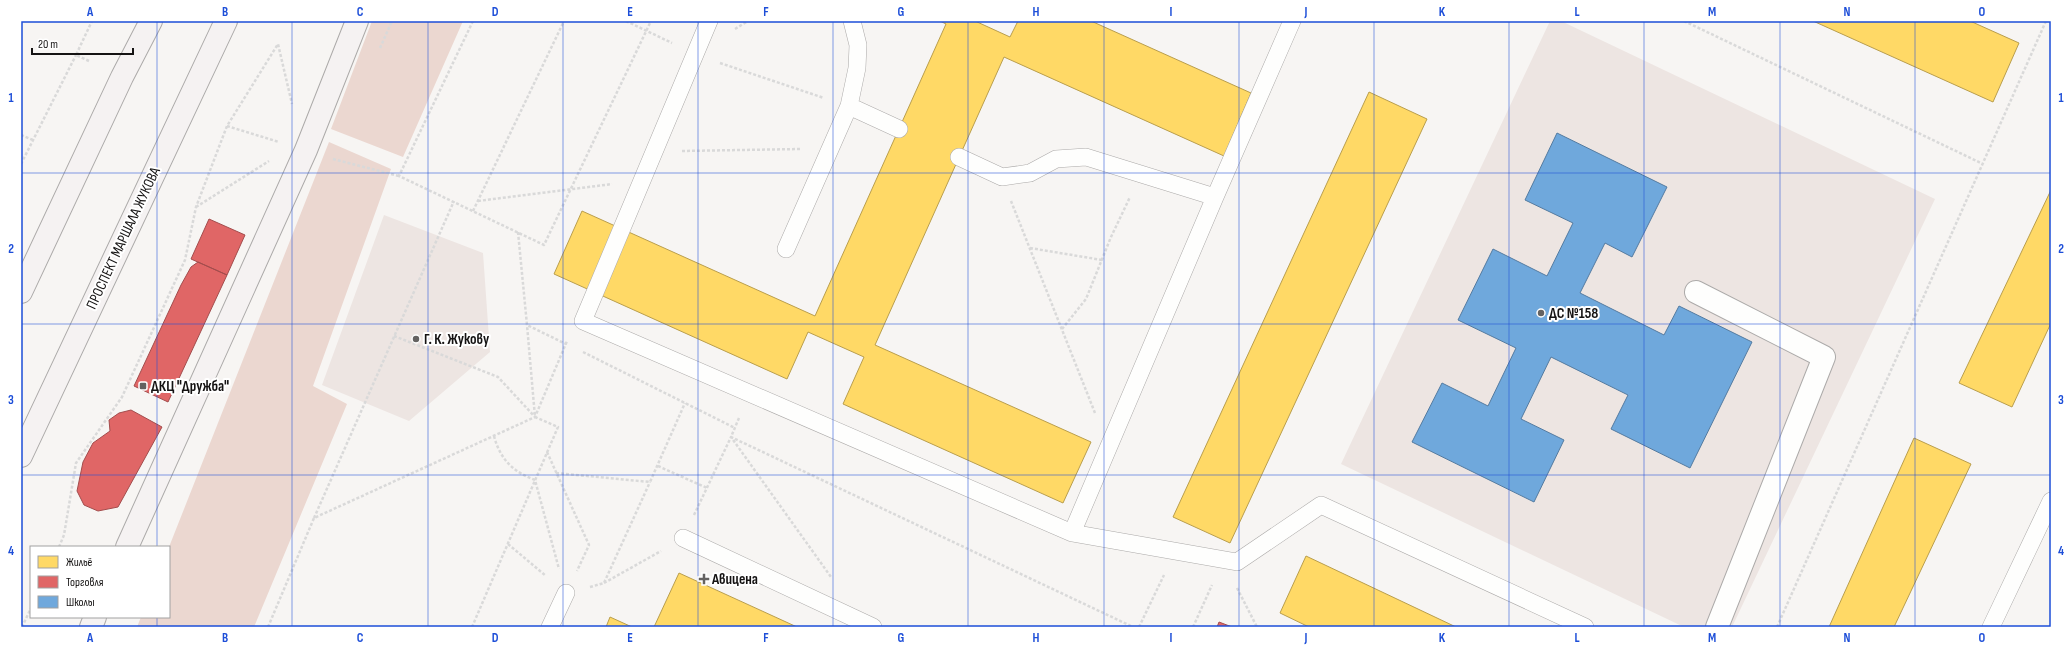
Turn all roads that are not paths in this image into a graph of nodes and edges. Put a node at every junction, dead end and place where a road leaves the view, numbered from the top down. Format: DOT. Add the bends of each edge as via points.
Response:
graph roads {
  1 [pos="151,21"];
  2 [pos="226,21"];
  3 [pos="357,21"];
  4 [pos="709,21"];
  5 [pos="852,21"];
  6 [pos="1292,21"];
  7 [pos="849,106"];
  8 [pos="899,129"];
  9 [pos="959,157"];
  10 [pos="1215,197"];
  11 [pos="786,249"];
  12 [pos="21,292"];
  13 [pos="1696,292"];
  14 [pos="21,456"];
  15 [pos="2051,501"];
  16 [pos="1072,533"];
  17 [pos="683,538"];
  18 [pos="127,546"];
  19 [pos="566,593"];
  20 [pos="96,618"];
  21 [pos="91,627"];
  22 [pos="550,627"];
  23 [pos="873,627"];
  24 [pos="1585,627"];
  25 [pos="1716,627"];
  26 [pos="1991,627"];
  1 -- 12 [label="main road"];
  2 -- 14 [label="main road, ПРОСПЕКТ МАРШАЛА ЖУКОВА"];
  3 -- 18 [label="main road" via="306,150"];
  4 -- 16 [label="lane" via="583,321"];
  5 -- 7 [label="lane" via="858,45 857,68"];
  6 -- 10 [label="lane"];
  7 -- 8 [label="lane"];
  7 -- 11 [label="lane"];
  9 -- 10 [label="lane" via="1002,177 1030,173 1056,159 1086,157"];
  10 -- 16 [label="lane"];
  13 -- 25 [label="street" via="1824,357"];
  15 -- 26 [label="lane"];
  16 -- 24 [label="lane" via="1237,562 1321,505"];
  17 -- 23 [label="lane"];
  19 -- 22 [label="lane"];
  20 -- 21 [label="main road"];
}
